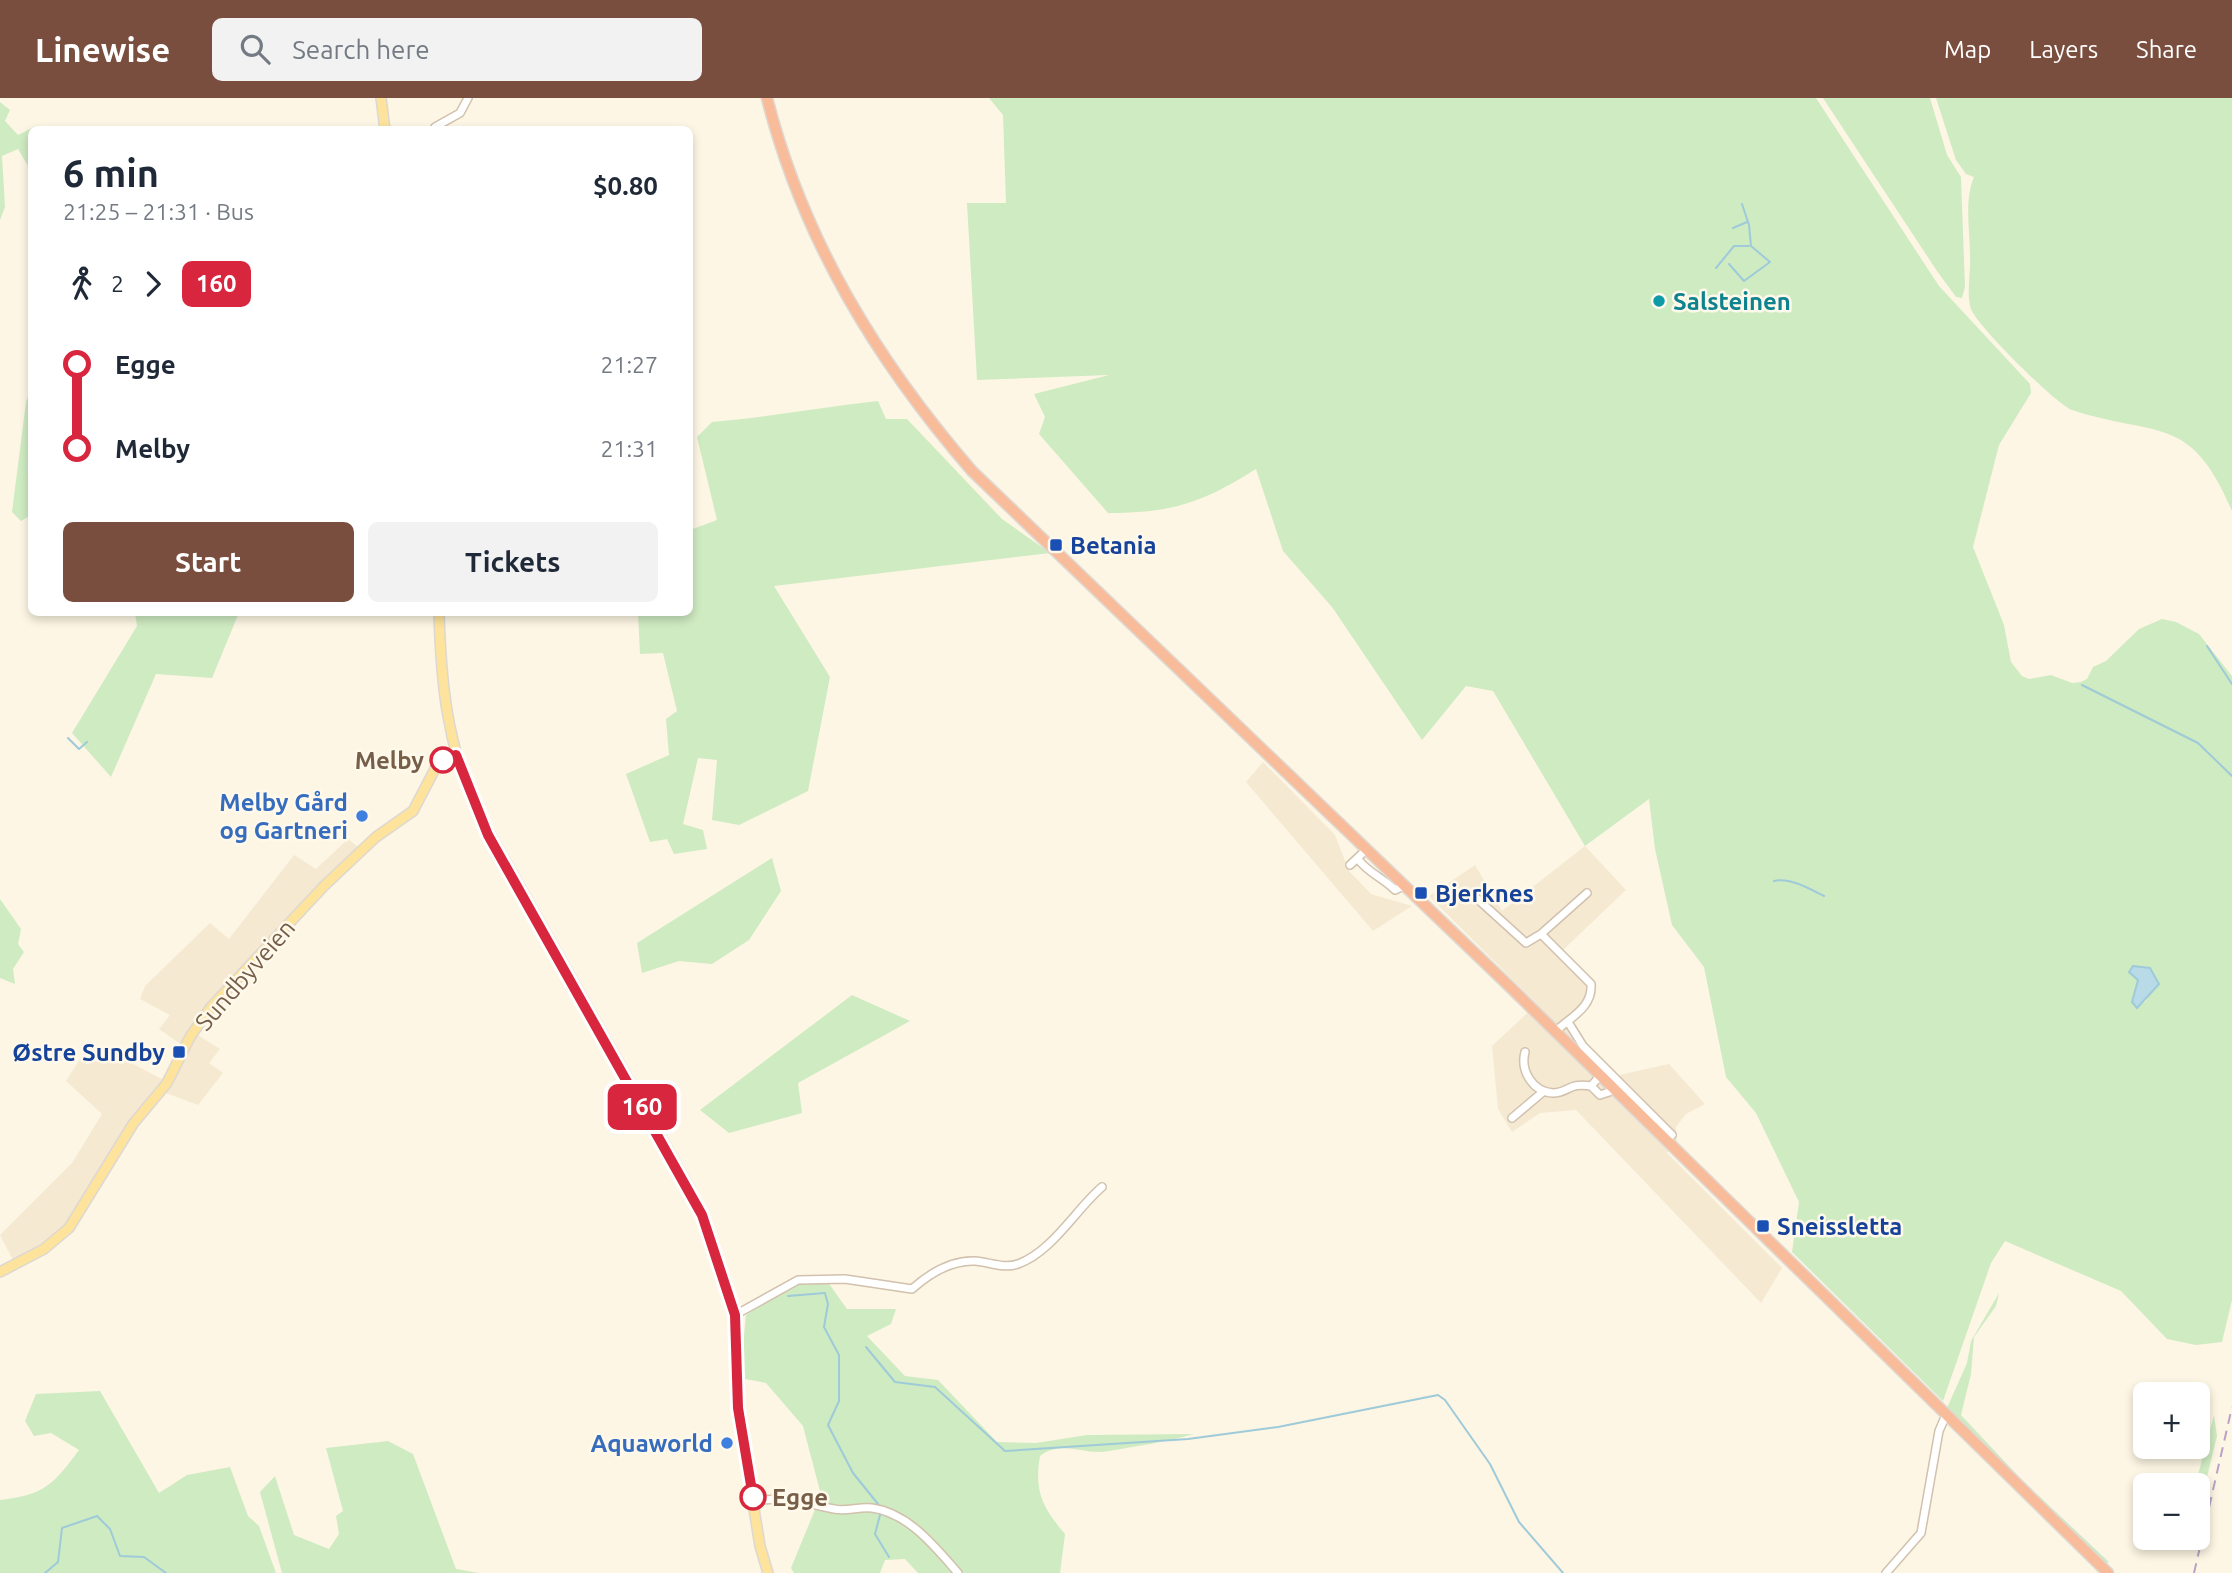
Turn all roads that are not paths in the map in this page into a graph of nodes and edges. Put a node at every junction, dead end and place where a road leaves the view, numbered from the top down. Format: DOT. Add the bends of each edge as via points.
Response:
graph roads {
  1 [pos="382,98"];
  2 [pos="468,98"];
  3 [pos="767,98"];
  4 [pos="385,126"];
  5 [pos="437,126"];
  6 [pos="439,616"];
  7 [pos="456,755"];
  8 [pos="1367,849"];
  9 [pos="1358,859"];
  10 [pos="1350,865"];
  11 [pos="1405,885"];
  12 [pos="1587,892"];
  13 [pos="1472,894"];
  14 [pos="1541,934"];
  15 [pos="1568,1022"];
  16 [pos="1556,1031"];
  17 [pos="1525,1052"];
  18 [pos="1601,1074"];
  19 [pos="1591,1086"];
  20 [pos="1545,1091"];
  21 [pos="1609,1092"];
  22 [pos="1512,1118"];
  23 [pos="1672,1135"];
  24 [pos="1102,1186"];
  25 [pos="0,1272"];
  26 [pos="735,1315"];
  27 [pos="1946,1415"];
  28 [pos="754,1501"];
  29 [pos="768,1573"];
  30 [pos="958,1573"];
  31 [pos="1886,1573"];
  32 [pos="2108,1573"];
  1 -- 4 [label="main road"];
  2 -- 5 [label="street" via="460,113"];
  3 -- 8 [label="highway" via="794,183 827,260 875,346 923,414 1016,515"];
  6 -- 7 [label="main road" via="440,671"];
  7 -- 25 [label="main road, Sundbyveien" via="436,767 413,811 376,837 324,886 211,1007 167,1083 133,1125 69,1228 44,1250"];
  7 -- 26 [label="main road" via="494,846 698,1205"];
  8 -- 9 [label="street"];
  8 -- 11 [label="highway"];
  9 -- 10 [label="street"];
  9 -- 11 [label="street" via="1395,890"];
  11 -- 16 [label="highway"];
  12 -- 14 [label="street"];
  13 -- 14 [label="street" via="1523,942"];
  14 -- 15 [label="street" via="1591,984 1588,1003"];
  15 -- 16 [label="street"];
  15 -- 23 [label="street" via="1583,1046"];
  16 -- 18 [label="highway"];
  17 -- 20 [label="street" via="1529,1080"];
  18 -- 19 [label="street"];
  18 -- 27 [label="highway"];
  19 -- 20 [label="street" via="1575,1084 1557,1093"];
  19 -- 21 [label="street" via="1597,1094"];
  20 -- 22 [label="street"];
  24 -- 26 [label="street" via="1047,1243 1019,1264 952,1264 912,1289 845,1279 797,1280"];
  26 -- 28 [label="main road" via="738,1408"];
  27 -- 31 [label="street" via="1939,1431 1924,1527"];
  27 -- 32 [label="highway"];
  28 -- 29 [label="main road"];
  28 -- 30 [label="street" via="779,1498 807,1500 836,1510 877,1509 926,1537"];
}
